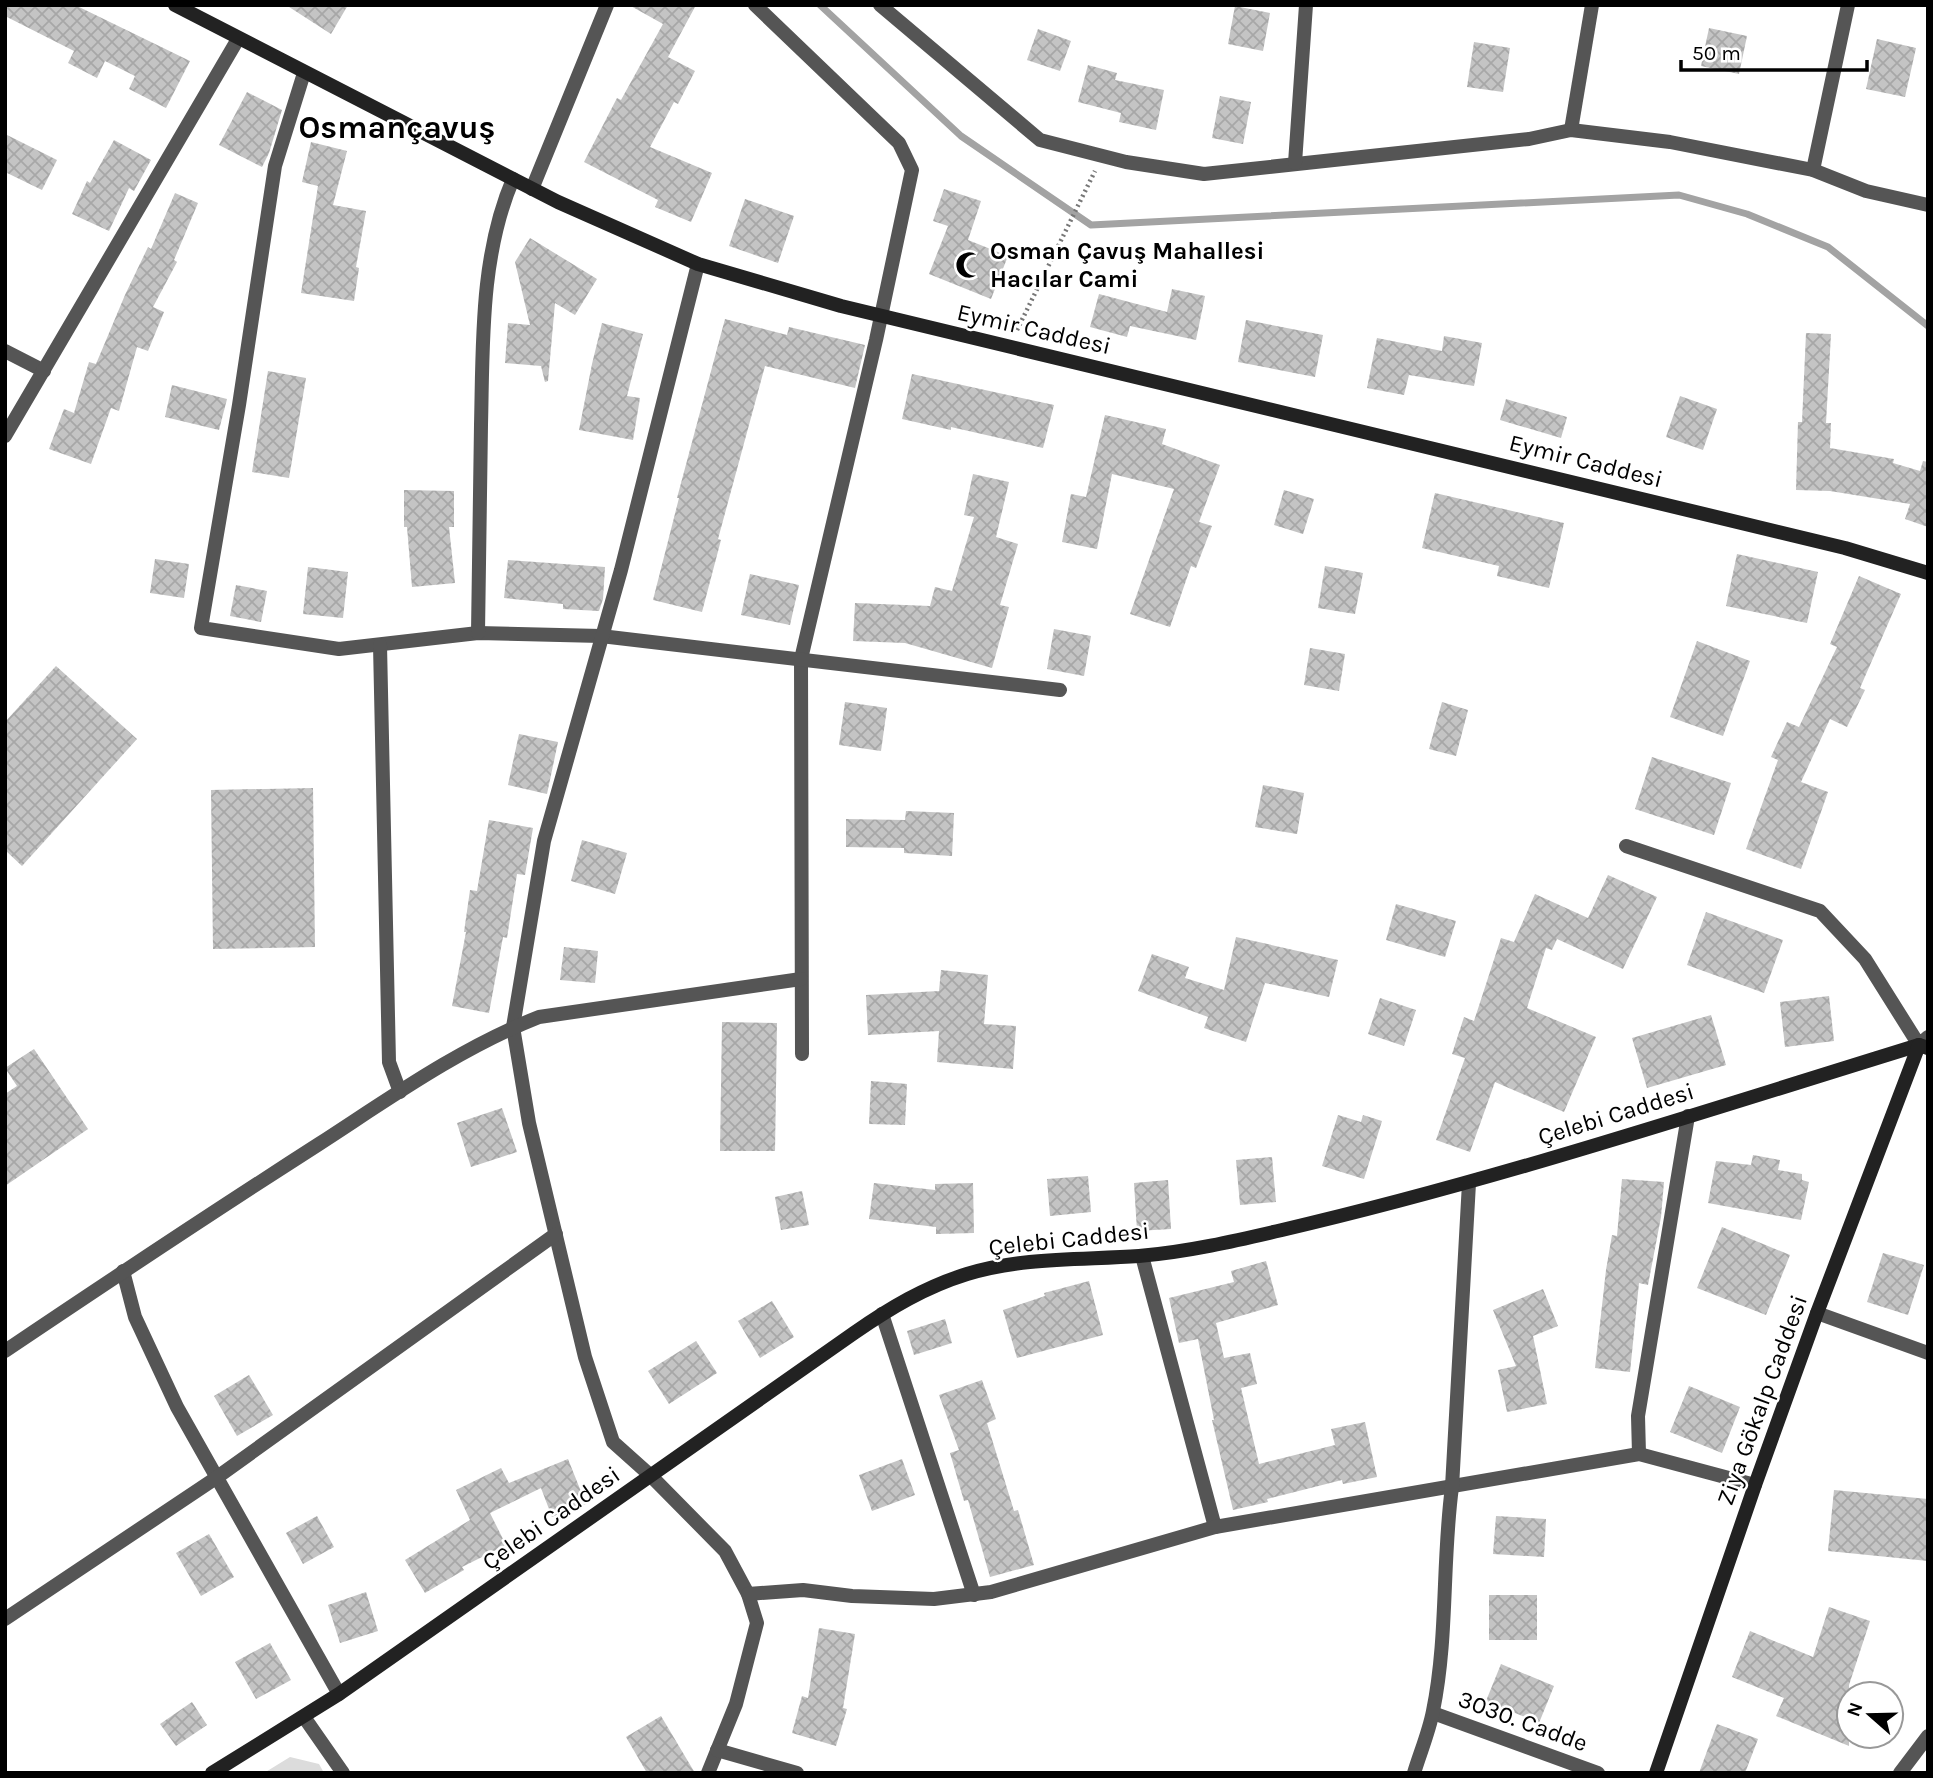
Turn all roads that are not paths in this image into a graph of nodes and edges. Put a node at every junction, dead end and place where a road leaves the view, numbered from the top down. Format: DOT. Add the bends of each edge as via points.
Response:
graph roads {
  1 [pos="175,5"];
  2 [pos="607,5"];
  3 [pos="755,5"];
  4 [pos="880,5"];
  5 [pos="1306,5"];
  6 [pos="1592,5"];
  7 [pos="1847,5"];
  8 [pos="238,39"];
  9 [pos="304,73"];
  10 [pos="1571,130"];
  11 [pos="1295,163"];
  12 [pos="1813,170"];
  13 [pos="513,179"];
  14 [pos="532,189"];
  15 [pos="1928,205"];
  16 [pos="698,264"];
  17 [pos="880,316"];
  18 [pos="5,351"];
  19 [pos="44,370"];
  20 [pos="5,436"];
  21 [pos="1928,573"];
  22 [pos="478,633"];
  23 [pos="601,636"];
  24 [pos="380,645"];
  25 [pos="801,659"];
  26 [pos="1060,691"];
  27 [pos="1626,846"];
  28 [pos="802,979"];
  29 [pos="513,1027"];
  30 [pos="1925,1044"];
  31 [pos="802,1054"];
  32 [pos="400,1092"];
  33 [pos="1688,1116"];
  34 [pos="1469,1183"];
  35 [pos="556,1234"];
  36 [pos="1142,1256"];
  37 [pos="123,1271"];
  38 [pos="1817,1313"];
  39 [pos="882,1314"];
  40 [pos="5,1351"];
  41 [pos="1928,1353"];
  42 [pos="1639,1454"];
  43 [pos="651,1476"];
  44 [pos="216,1478"];
  45 [pos="1755,1485"];
  46 [pos="1452,1487"];
  47 [pos="1215,1527"];
  48 [pos="748,1594"];
  49 [pos="974,1595"];
  50 [pos="5,1619"];
  51 [pos="339,1694"];
  52 [pos="1433,1713"];
  53 [pos="304,1717"];
  54 [pos="1928,1736"];
  55 [pos="717,1750"];
  56 [pos="212,1773"];
  57 [pos="343,1773"];
  58 [pos="708,1773"];
  59 [pos="797,1773"];
  60 [pos="1414,1773"];
  61 [pos="1598,1773"];
  62 [pos="1656,1773"];
  63 [pos="1900,1773"];
  1 -- 8 [label="street, Eymir Caddesi"];
  2 -- 14 [label="street"];
  3 -- 17 [label="street" via="900,143 912,170"];
  4 -- 11 [label="street" via="1040,140 1126,162 1204,174"];
  5 -- 11 [label="street"];
  6 -- 10 [label="street"];
  7 -- 12 [label="street"];
  8 -- 9 [label="street, Eymir Caddesi"];
  8 -- 19 [label="street"];
  9 -- 13 [label="street, Eymir Caddesi"];
  9 -- 24 [label="street" via="275,166 201,628 340,649"];
  10 -- 11 [label="street" via="1529,139"];
  10 -- 12 [label="street" via="1670,142"];
  12 -- 15 [label="street" via="1866,191"];
  13 -- 14 [label="street, Eymir Caddesi"];
  13 -- 22 [label="street" via="503,201 483,319"];
  14 -- 16 [label="street, Eymir Caddesi"];
  16 -- 17 [label="street, Eymir Caddesi"];
  16 -- 23 [label="street"];
  17 -- 21 [label="street, Eymir Caddesi" via="1845,548"];
  17 -- 25 [label="street"];
  18 -- 19 [label="street"];
  19 -- 20 [label="street"];
  22 -- 23 [label="street"];
  22 -- 24 [label="street"];
  23 -- 25 [label="street"];
  23 -- 29 [label="street" via="544,841"];
  24 -- 32 [label="street" via="389,1062"];
  25 -- 26 [label="street"];
  25 -- 28 [label="street"];
  27 -- 30 [label="street" via="1820,911 1866,959"];
  28 -- 29 [label="street" via="539,1017"];
  28 -- 31 [label="street"];
  29 -- 32 [label="street"];
  29 -- 35 [label="street" via="529,1123"];
  30 -- 33 [label="street, Çelebi Caddesi"];
  30 -- 38 [label="street, Ziya Gökalp Caddesi"];
  32 -- 37 [label="street"];
  33 -- 34 [label="street, Çelebi Caddesi"];
  33 -- 42 [label="street" via="1638,1416"];
  34 -- 36 [label="street, Çelebi Caddesi" via="1219,1245"];
  34 -- 46 [label="street"];
  35 -- 43 [label="street" via="585,1357 612,1442"];
  35 -- 44 [label="street"];
  36 -- 39 [label="street, Çelebi Caddesi" via="1001,1266 940,1283"];
  36 -- 47 [label="street"];
  37 -- 40 [label="street"];
  37 -- 44 [label="street" via="135,1317"];
  38 -- 41 [label="street"];
  38 -- 45 [label="street, Ziya Gökalp Caddesi"];
  39 -- 43 [label="street, Çelebi Caddesi"];
  39 -- 49 [label="street"];
  42 -- 45 [label="street"];
  42 -- 46 [label="street"];
  43 -- 48 [label="street" via="725,1551"];
  43 -- 51 [label="street, Çelebi Caddesi"];
  44 -- 50 [label="street"];
  44 -- 51 [label="street"];
  45 -- 62 [label="street, Ziya Gökalp Caddesi"];
  46 -- 47 [label="street"];
  46 -- 52 [label="street"];
  47 -- 49 [label="street"];
  48 -- 49 [label="street" via="803,1590 934,1599"];
  48 -- 55 [label="street" via="757,1623 736,1704"];
  51 -- 53 [label="street, Çelebi Caddesi"];
  52 -- 60 [label="street"];
  52 -- 61 [label="street, 3030. Cadde"];
  53 -- 56 [label="street, Çelebi Caddesi"];
  53 -- 57 [label="street"];
  54 -- 63 [label="street"];
  55 -- 58 [label="street"];
  55 -- 59 [label="street"];
}
